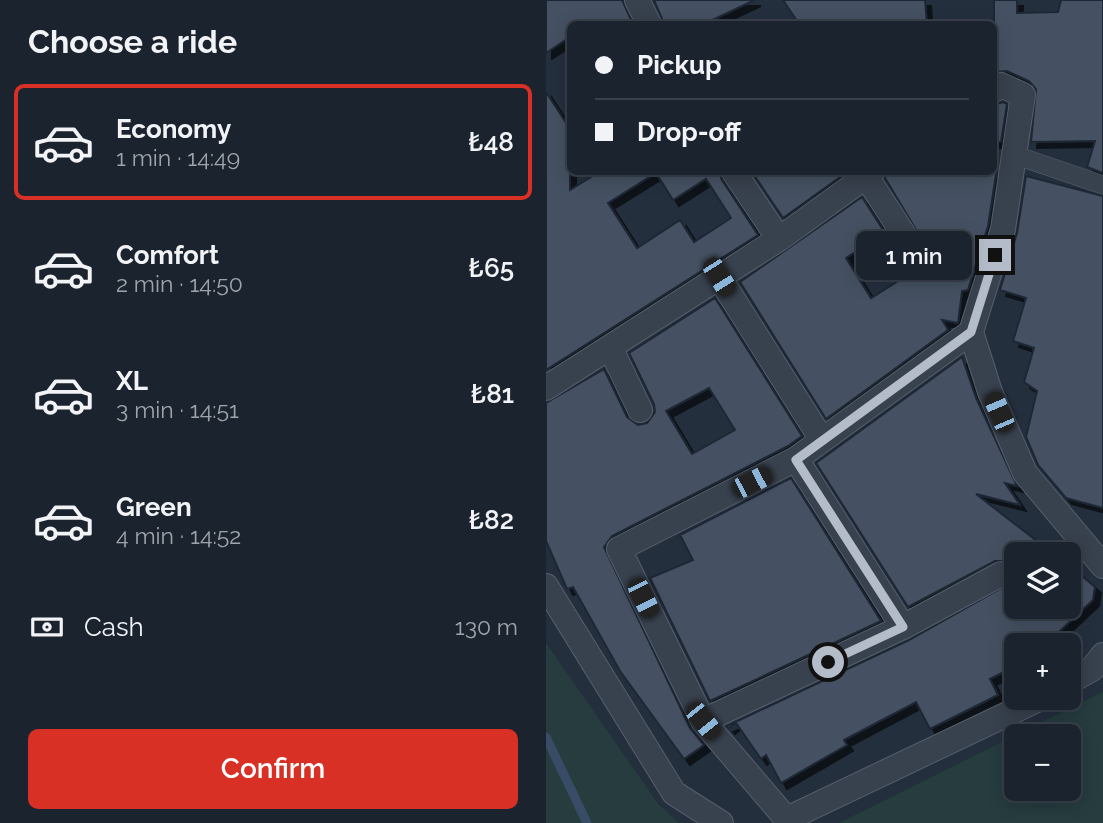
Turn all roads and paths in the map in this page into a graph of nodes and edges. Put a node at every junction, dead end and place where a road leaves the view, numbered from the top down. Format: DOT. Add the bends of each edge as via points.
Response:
graph roads {
  1 [pos="637,0"];
  2 [pos="648,21"];
  3 [pos="997,88"];
  4 [pos="1015,155"];
  5 [pos="736,175"];
  6 [pos="868,175"];
  7 [pos="870,175"];
  8 [pos="1103,184"];
  9 [pos="906,238"];
  10 [pos="779,239"];
  11 [pos="719,277"];
  12 [pos="971,332"];
  13 [pos="610,347"];
  14 [pos="546,388"];
  15 [pos="639,410"];
  16 [pos="822,440"];
  17 [pos="796,460"];
  18 [pos="1103,566"];
  19 [pos="1001,574"];
  20 [pos="546,586"];
  21 [pos="903,627"];
  22 [pos="1103,655"];
  23 [pos="1081,675"];
  24 [pos="1016,710"];
  25 [pos="703,721"];
  26 [pos="789,821"];
  27 [pos="721,823"];
  1 -- 2 [label="street"];
  3 -- 4 [label="street" via="1001,85 1023,95"];
  4 -- 8 [label="street"];
  4 -- 12 [label="street" via="1003,229"];
  5 -- 10 [label="street"];
  6 -- 10 [label="street"];
  7 -- 9 [label="street"];
  10 -- 11 [label="street"];
  11 -- 13 [label="street"];
  11 -- 16 [label="street"];
  12 -- 16 [label="street"];
  12 -- 18 [label="street" via="990,392 1025,473"];
  13 -- 14 [label="street"];
  13 -- 15 [label="street"];
  16 -- 17 [label="street"];
  17 -- 21 [label="street"];
  17 -- 25 [label="street" via="619,549"];
  19 -- 21 [label="street"];
  20 -- 27 [label="street" via="674,793"];
  21 -- 25 [label="street"];
  22 -- 23 [label="street"];
  24 -- 26 [label="street"];
  25 -- 26 [label="street"];
}
